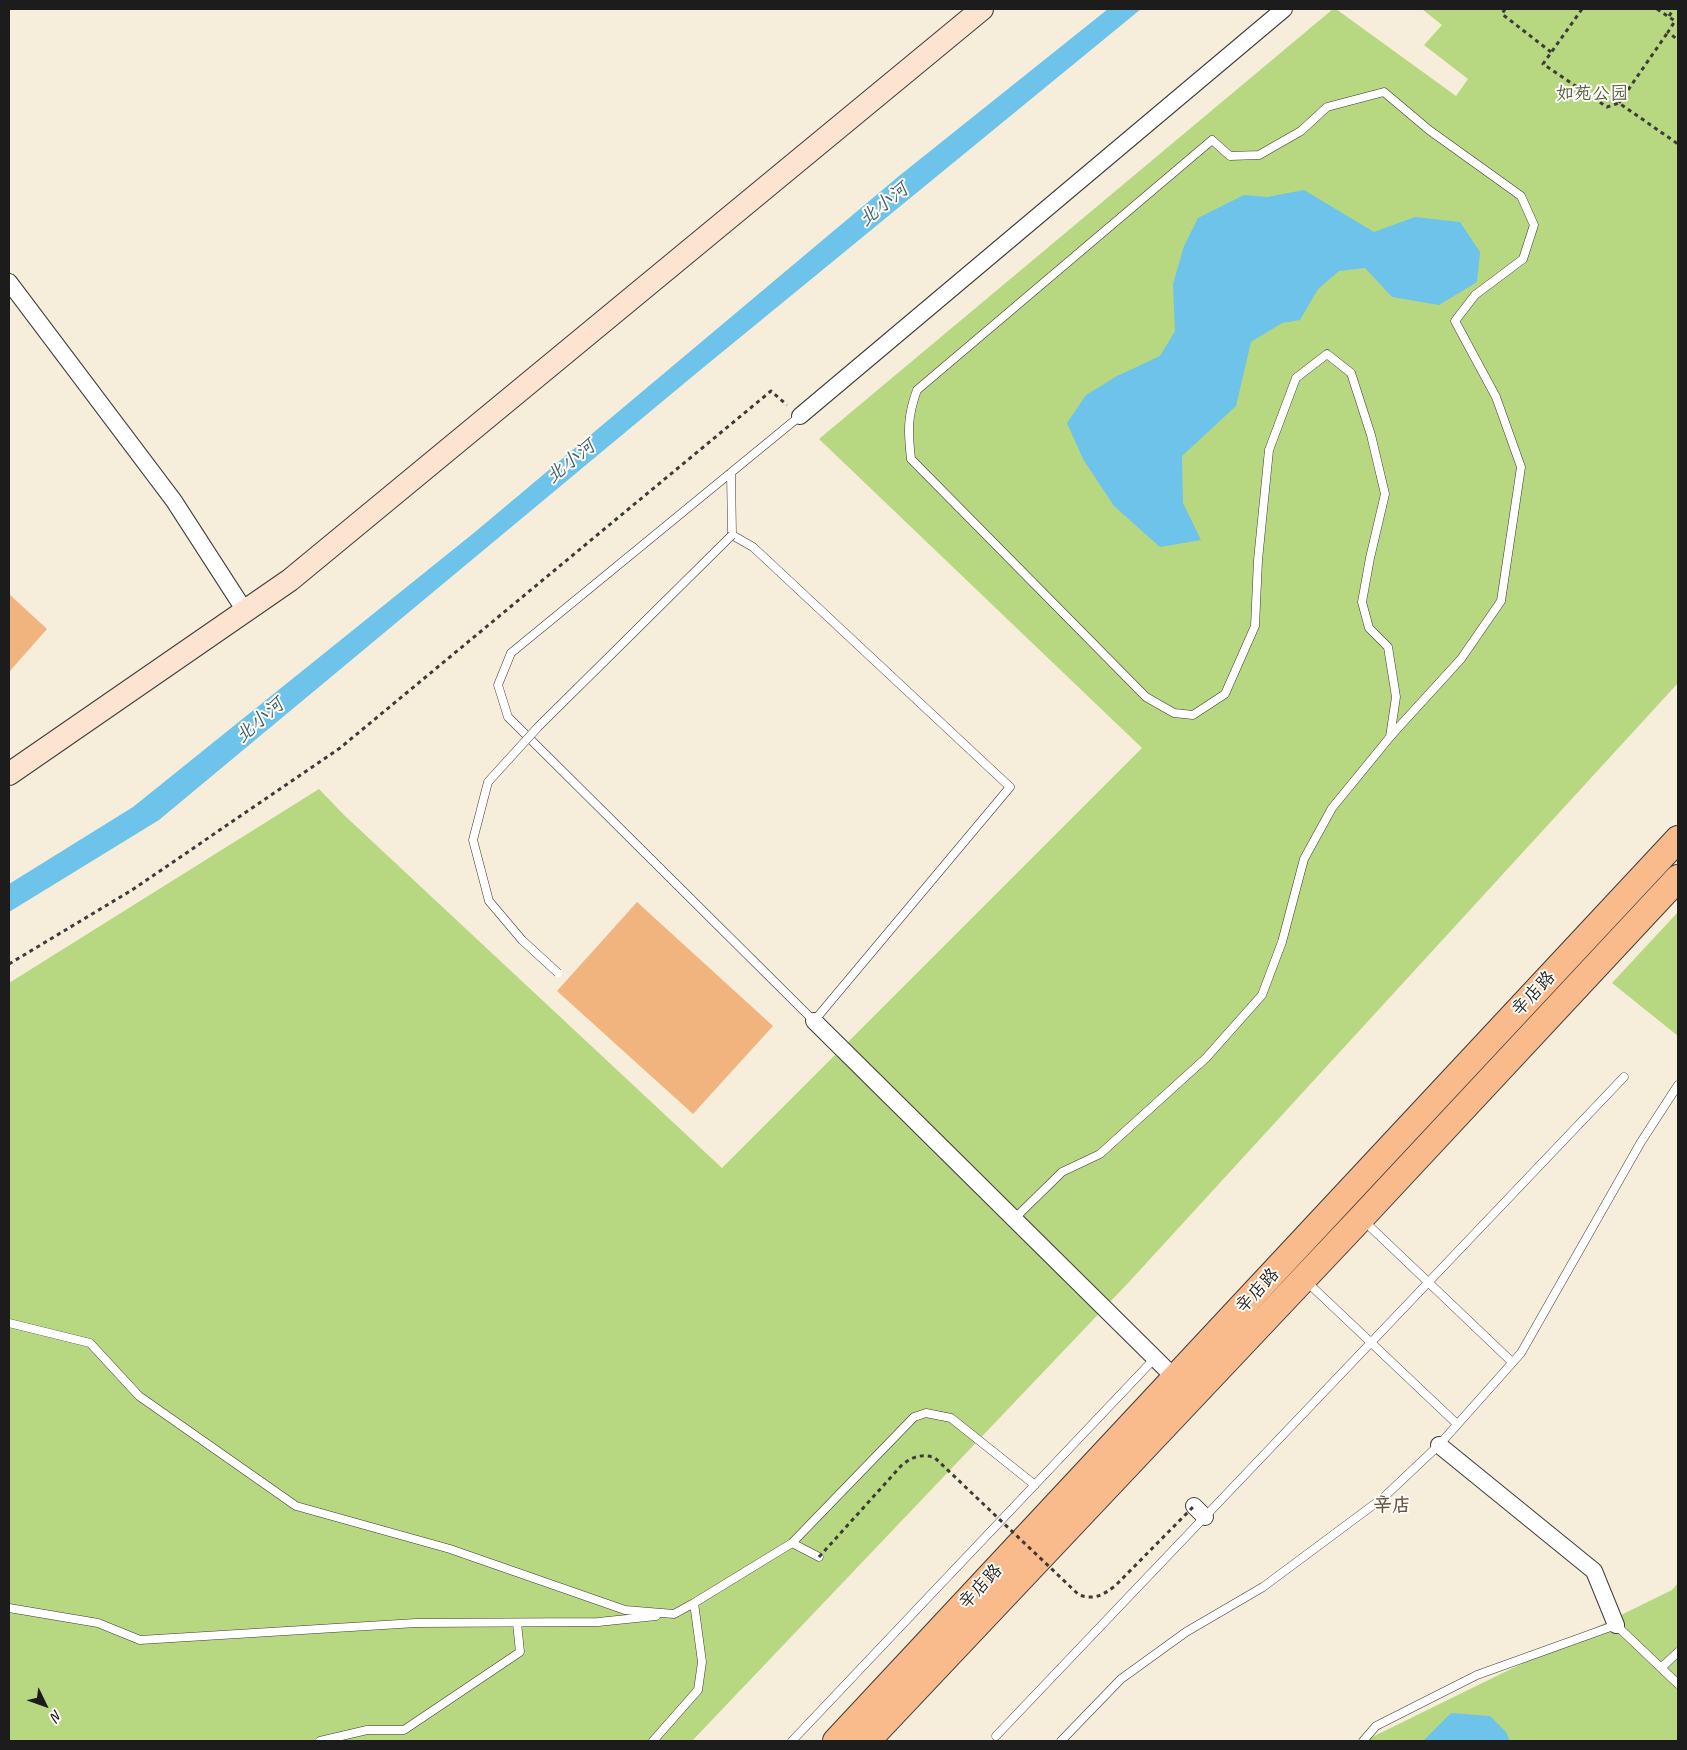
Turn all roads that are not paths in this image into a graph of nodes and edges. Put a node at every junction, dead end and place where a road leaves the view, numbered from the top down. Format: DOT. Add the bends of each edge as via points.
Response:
graph roads {
  1 [pos="982,9"];
  2 [pos="1284,9"];
  3 [pos="9,282"];
  4 [pos="800,416"];
  5 [pos="731,473"];
  6 [pos="732,535"];
  7 [pos="244,611"];
  8 [pos="1390,737"];
  9 [pos="9,774"];
  10 [pos="1678,839"];
  11 [pos="1678,878"];
  12 [pos="558,974"];
  13 [pos="814,1021"];
  14 [pos="1624,1077"];
  15 [pos="1678,1085"];
  16 [pos="1361,1218"];
  17 [pos="1014,1219"];
  18 [pos="1303,1279"];
  19 [pos="1429,1282"];
  20 [pos="9,1323"];
  21 [pos="1370,1343"];
  22 [pos="1155,1358"];
  23 [pos="1512,1362"];
  24 [pos="1184,1387"];
  25 [pos="1457,1424"];
  26 [pos="1439,1445"];
  27 [pos="1035,1485"];
  28 [pos="792,1543"];
  29 [pos="819,1557"];
  30 [pos="694,1603"];
  31 [pos="9,1608"];
  32 [pos="674,1614"];
  33 [pos="516,1623"];
  34 [pos="1616,1625"];
  35 [pos="1678,1652"];
  36 [pos="1661,1668"];
  37 [pos="1678,1684"];
  38 [pos="996,1736"];
  39 [pos="320,1741"];
  40 [pos="653,1741"];
  41 [pos="792,1741"];
  42 [pos="836,1741"];
  43 [pos="868,1741"];
  44 [pos="1061,1741"];
  45 [pos="1363,1741"];
  1 -- 7 [label="street" via="290,580"];
  2 -- 4 [label="street"];
  3 -- 7 [label="street" via="174,501"];
  4 -- 5 [label="lane"];
  5 -- 6 [label="lane"];
  5 -- 13 [label="lane" via="511,653 498,685 508,717"];
  6 -- 12 [label="lane, bridge" via="538,727 488,782 473,840 489,901 522,940"];
  6 -- 13 [label="lane" via="753,547 1010,787"];
  7 -- 9 [label="street"];
  8 -- 8 [label="lane" via="1396,697 1388,648 1369,628 1362,602 1385,494 1371,434 1351,373 1327,354 1296,378 1269,450 1255,626 1225,694 1193,715 1174,713 1146,697 912,459 908,430 917,390 1212,140 1230,156 1259,155 1301,131 1326,107 1384,92 1429,130 1521,196 1534,226 1523,259 1475,295 1454,321 1496,397 1521,467 1501,602 1461,659"];
  8 -- 17 [label="lane" via="1332,808 1304,860 1282,942 1262,995 1206,1058 1100,1154 1062,1172"];
  10 -- 24 [label="main road, 辛店路"];
  11 -- 16 [label="main road, 辛店路"];
  13 -- 17 [label="street"];
  14 -- 19 [label="lane"];
  15 -- 23 [label="lane" via="1641,1142 1521,1353"];
  16 -- 18 [label="main road, 辛店路"];
  16 -- 19 [label="lane"];
  17 -- 22 [label="street"];
  18 -- 21 [label="lane"];
  18 -- 24 [label="main road, 辛店路"];
  19 -- 21 [label="lane"];
  19 -- 23 [label="lane"];
  20 -- 32 [label="lane" via="90,1342 139,1396 296,1506 450,1549 625,1610"];
  21 -- 25 [label="lane"];
  21 -- 38 [label="lane" via="1199,1511"];
  22 -- 24 [label="street"];
  22 -- 27 [label="lane"];
  23 -- 25 [label="lane"];
  24 -- 42 [label="main road, 辛店路"];
  24 -- 43 [label="main road, 辛店路"];
  25 -- 26 [label="lane"];
  26 -- 34 [label="street" via="1594,1571"];
  26 -- 44 [label="lane" via="1384,1497 1263,1587 1186,1632 1121,1679"];
  27 -- 28 [label="lane" via="951,1418 926,1413 914,1417"];
  27 -- 41 [label="lane"];
  28 -- 29 [label="lane"];
  28 -- 30 [label="lane"];
  30 -- 32 [label="lane"];
  30 -- 40 [label="lane" via="702,1662 698,1690"];
  31 -- 33 [label="lane" via="98,1624 140,1640 416,1623"];
  32 -- 33 [label="lane" via="598,1622"];
  33 -- 39 [label="lane" via="520,1652 404,1730 367,1730"];
  34 -- 36 [label="lane"];
  34 -- 45 [label="lane" via="1477,1675 1376,1726"];
  35 -- 36 [label="lane"];
  36 -- 37 [label="lane"];
}
